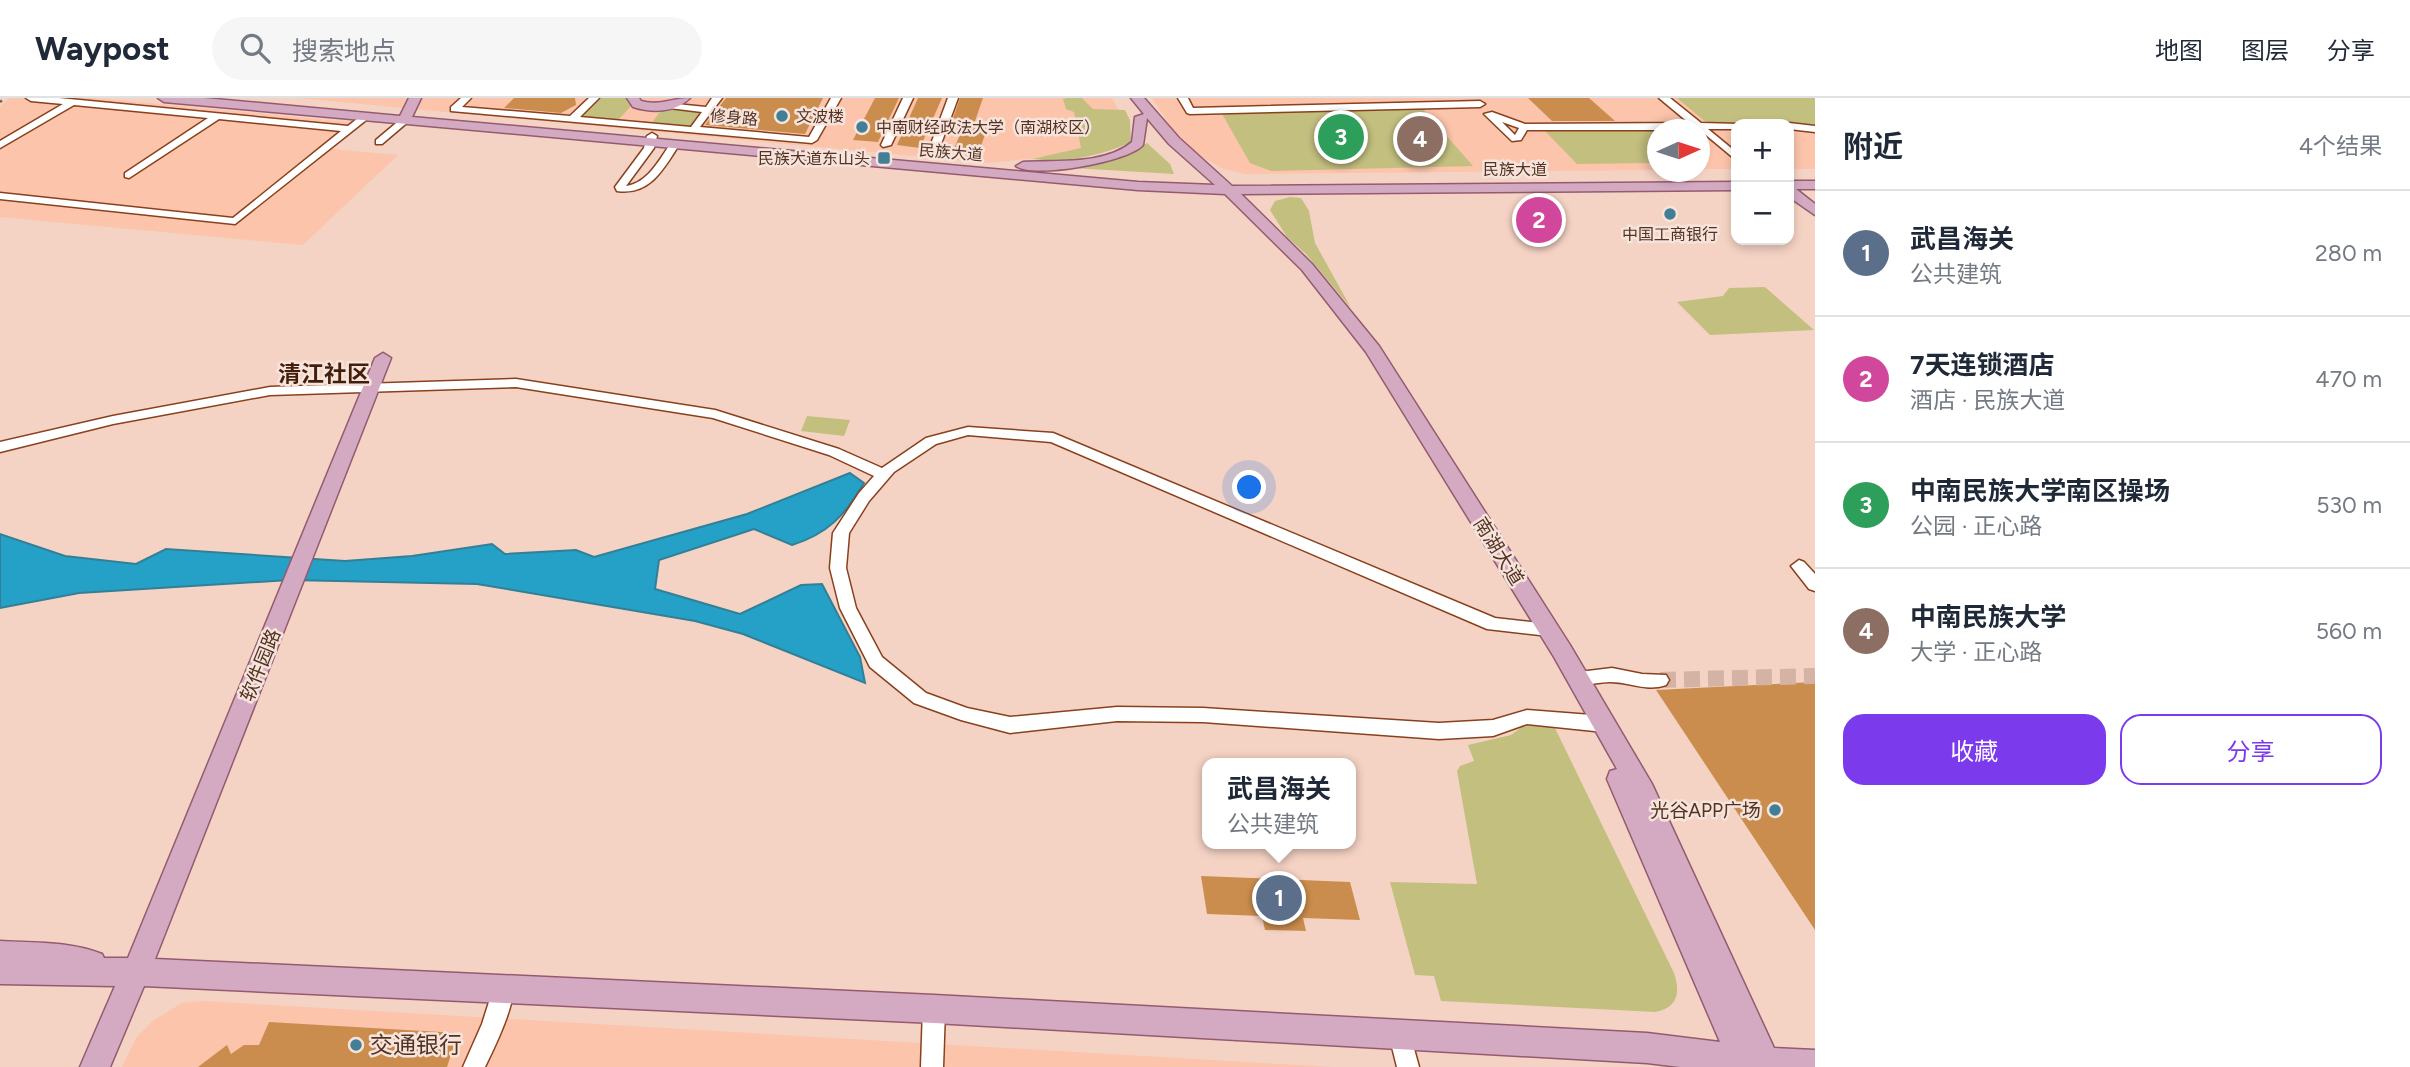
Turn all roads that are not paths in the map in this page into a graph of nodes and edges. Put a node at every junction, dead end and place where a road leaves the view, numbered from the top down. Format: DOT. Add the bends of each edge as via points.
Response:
graph roads {
  1 [pos="31,98"];
  2 [pos="164,98"];
  3 [pos="222,98"];
  4 [pos="415,98"];
  5 [pos="466,98"];
  6 [pos="594,98"];
  7 [pos="633,98"];
  8 [pos="684,98"];
  9 [pos="717,98"];
  10 [pos="836,98"];
  11 [pos="908,98"];
  12 [pos="953,98"];
  13 [pos="1127,98"];
  14 [pos="1137,98"];
  15 [pos="1183,98"];
  16 [pos="1339,98"];
  17 [pos="1664,98"];
  18 [pos="1670,98"];
  19 [pos="1477,101"];
  20 [pos="72,102"];
  21 [pos="669,106"];
  22 [pos="649,107"];
  23 [pos="1346,107"];
  24 [pos="708,110"];
  25 [pos="1489,114"];
  26 [pos="218,116"];
  27 [pos="365,117"];
  28 [pos="1141,117"];
  29 [pos="406,118"];
  30 [pos="573,119"];
  31 [pos="1692,119"];
  32 [pos="1694,119"];
  33 [pos="636,124"];
  34 [pos="1731,126"];
  35 [pos="1524,127"];
  36 [pos="1647,127"];
  37 [pos="1710,127"];
  38 [pos="1794,127"];
  39 [pos="348,129"];
  40 [pos="1815,129"];
  41 [pos="693,130"];
  42 [pos="1710,132"];
  43 [pos="1710,134"];
  44 [pos="651,139"];
  45 [pos="379,142"];
  46 [pos="0,145"];
  47 [pos="674,145"];
  48 [pos="886,145"];
  49 [pos="1731,147"];
  50 [pos="933,152"];
  51 [pos="1731,153"];
  52 [pos="1195,161"];
  53 [pos="999,167"];
  54 [pos="129,176"];
  55 [pos="1794,178"];
  56 [pos="1815,178"];
  57 [pos="1731,179"];
  58 [pos="1268,183"];
  59 [pos="1815,185"];
  60 [pos="1731,186"];
  61 [pos="1794,187"];
  62 [pos="1286,189"];
  63 [pos="1794,192"];
  64 [pos="0,196"];
  65 [pos="1221,196"];
  66 [pos="1815,211"];
  67 [pos="1267,225"];
  68 [pos="383,358"];
  69 [pos="370,388"];
  70 [pos="0,447"];
  71 [pos="884,475"];
  72 [pos="1798,566"];
  73 [pos="1815,585"];
  74 [pos="1542,630"];
  75 [pos="1577,678"];
  76 [pos="1660,680"];
  77 [pos="1596,724"];
  78 [pos="0,955"];
  79 [pos="0,970"];
  80 [pos="136,972"];
  81 [pos="504,988"];
  82 [pos="934,1009"];
  83 [pos="1400,1035"];
  84 [pos="1755,1064"];
  85 [pos="1815,1065"];
  86 [pos="95,1067"];
  87 [pos="105,1067"];
  88 [pos="474,1067"];
  89 [pos="932,1067"];
  90 [pos="1408,1067"];
  1 -- 20 [label="street"];
  2 -- 27 [label="main road, 民族大道"];
  3 -- 29 [label="main road, 民族大道"];
  4 -- 29 [label="main road"];
  5 -- 30 [label="street, 修身路" via="454,109"];
  6 -- 30 [label="street"];
  7 -- 22 [label="main road"];
  8 -- 21 [label="main road"];
  9 -- 24 [label="street"];
  10 -- 41 [label="street, 修身路" via="812,140"];
  11 -- 48 [label="street"];
  12 -- 50 [label="street"];
  13 -- 28 [label="main road, 南湖大道"];
  14 -- 52 [label="main road, 南湖大道"];
  15 -- 23 [label="street" via="1190,111"];
  16 -- 23 [label="street"];
  17 -- 31 [label="street"];
  18 -- 32 [label="street"];
  19 -- 23 [label="street"];
  19 -- 25 [label="street"];
  20 -- 26 [label="street"];
  20 -- 46 [label="street"];
  21 -- 22 [label="main road"];
  21 -- 24 [label="street"];
  22 -- 33 [label="street"];
  24 -- 41 [label="street"];
  25 -- 35 [label="street"];
  25 -- 35 [label="street" via="1511,138 1518,138"];
  26 -- 39 [label="street"];
  26 -- 54 [label="street"];
  27 -- 29 [label="main road, 民族大道"];
  27 -- 39 [label="street"];
  28 -- 53 [label="main road" via="1137,145 1122,154"];
  28 -- 65 [label="main road, 南湖大道"];
  29 -- 44 [label="main road, 民族大道"];
  29 -- 45 [label="street"];
  30 -- 33 [label="street, 修身路"];
  33 -- 41 [label="street, 修身路"];
  34 -- 37 [label="street"];
  35 -- 36 [label="street"];
  38 -- 40 [label="street"];
  39 -- 64 [label="street" via="235,220"];
  42 -- 49 [label="street"];
  43 -- 51 [label="street"];
  44 -- 47 [label="main road, 民族大道"];
  44 -- 47 [label="street" via="621,189 640,188"];
  44 -- 53 [label="main road, 民族大道"];
  47 -- 65 [label="main road, 民族大道"];
  52 -- 58 [label="main road"];
  52 -- 65 [label="main road, 南湖大道"];
  53 -- 65 [label="main road, 民族大道" via="1136,180"];
  55 -- 56 [label="main road"];
  57 -- 58 [label="main road, 民族大道"];
  58 -- 65 [label="main road, 民族大道"];
  59 -- 61 [label="main road"];
  60 -- 62 [label="main road, 民族大道"];
  62 -- 65 [label="main road, 民族大道"];
  62 -- 67 [label="main road" via="1259,204"];
  63 -- 66 [label="main road"];
  65 -- 67 [label="main road, 南湖大道"];
  65 -- 74 [label="main road, 南湖大道" via="1317,292 1363,351"];
  67 -- 74 [label="main road, 南湖大道" via="1325,286 1373,350"];
  68 -- 69 [label="main road, 软件园路"];
  69 -- 70 [label="street" via="287,390 210,401"];
  69 -- 71 [label="street" via="516,383 715,414 834,452"];
  69 -- 80 [label="main road, 软件园路"];
  71 -- 74 [label="street" via="931,441 968,431 1053,438 1493,624"];
  71 -- 77 [label="street" via="841,533 838,568 848,608 876,662 920,698 967,715 1010,725 1117,714 1203,715 1439,731 1493,728 1527,717"];
  72 -- 73 [label="street"];
  74 -- 75 [label="main road, 南湖大道"];
  74 -- 77 [label="main road, 南湖大道"];
  75 -- 76 [label="street"];
  75 -- 77 [label="main road, 南湖大道"];
  77 -- 84 [label="main road, 南湖大道" via="1643,792"];
  78 -- 80 [label="main road" via="66,958"];
  79 -- 80 [label="main road"];
  80 -- 81 [label="main road"];
  80 -- 86 [label="main road"];
  80 -- 87 [label="main road"];
  81 -- 82 [label="main road"];
  81 -- 88 [label="street"];
  82 -- 83 [label="main road"];
  82 -- 89 [label="street"];
  83 -- 84 [label="main road" via="1647,1048"];
  83 -- 90 [label="street"];
  84 -- 85 [label="main road"];
}
